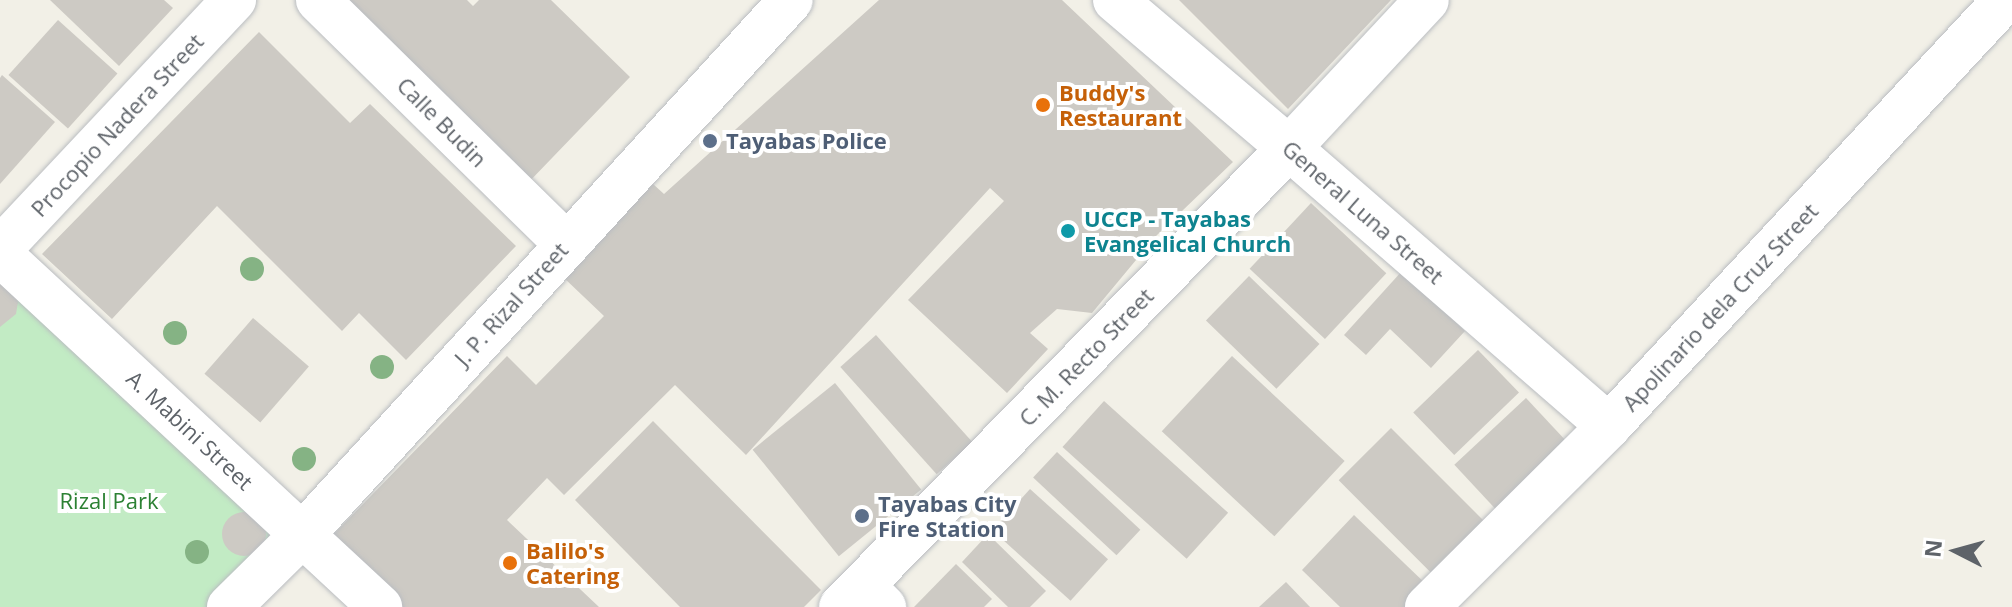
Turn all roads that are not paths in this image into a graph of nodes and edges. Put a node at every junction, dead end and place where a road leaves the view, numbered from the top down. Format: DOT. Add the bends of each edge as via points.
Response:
graph roads {
  1 [pos="234,0"];
  2 [pos="318,0"];
  3 [pos="791,0"];
  4 [pos="1115,0"];
  5 [pos="1427,0"];
  6 [pos="2005,0"];
  7 [pos="1289,148"];
  8 [pos="566,244"];
  9 [pos="0,252"];
  10 [pos="1609,426"];
  11 [pos="303,534"];
  12 [pos="863,600"];
  13 [pos="229,607"];
  14 [pos="380,607"];
  15 [pos="1427,607"];
  1 -- 9 [label="street, Procopio Nadera Street"];
  2 -- 8 [label="street, Calle Budin"];
  3 -- 8 [label="street, J. P. Rizal Street"];
  4 -- 7 [label="street, General Luna Street"];
  5 -- 7 [label="street, C. M. Recto Street"];
  6 -- 10 [label="street, Apolinario dela Cruz Street"];
  7 -- 10 [label="street, General Luna Street"];
  7 -- 12 [label="street, C. M. Recto Street"];
  8 -- 11 [label="street, J. P. Rizal Street"];
  9 -- 11 [label="street, A. Mabini Street"];
  10 -- 15 [label="street, Apolinario dela Cruz Street"];
  11 -- 13 [label="street, J. P. Rizal Street"];
  11 -- 14 [label="street, A. Mabini Street"];
}
